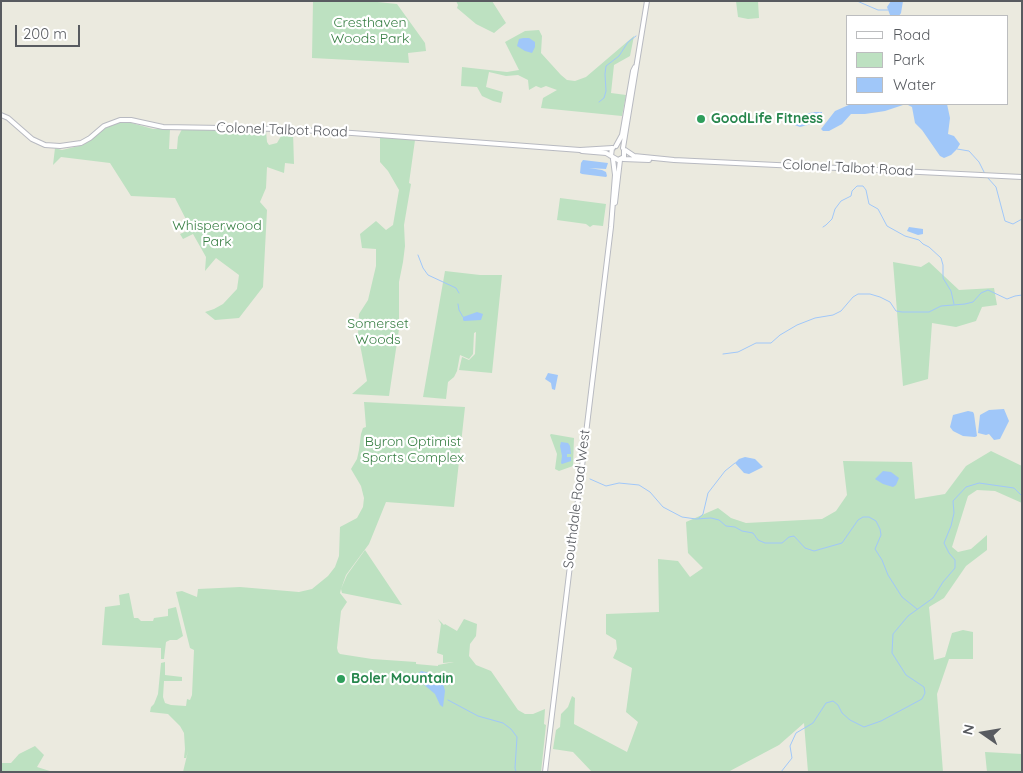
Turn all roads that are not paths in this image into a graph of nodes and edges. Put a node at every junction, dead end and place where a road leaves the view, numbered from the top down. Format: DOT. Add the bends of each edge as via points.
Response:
graph roads {
  1 [pos="646,1"];
  2 [pos="636,65"];
  3 [pos="1,115"];
  4 [pos="614,147"];
  5 [pos="624,149"];
  6 [pos="580,150"];
  7 [pos="612,158"];
  8 [pos="621,160"];
  9 [pos="674,160"];
  10 [pos="1022,176"];
  11 [pos="610,227"];
  12 [pos="545,772"];
  1 -- 2 [label="main road"];
  2 -- 4 [label="main road" via="622,135"];
  2 -- 5 [label="main road"];
  3 -- 6 [label="main road, Colonel Talbot Road" via="32,139 45,145 60,146 81,143 104,126 131,120 163,127 289,130"];
  4 -- 5 [label="main road"];
  4 -- 6 [label="main road, Colonel Talbot Road"];
  4 -- 7 [label="main road"];
  5 -- 8 [label="main road" via="625,155"];
  5 -- 9 [label="main road, Colonel Talbot Road" via="634,156"];
  6 -- 7 [label="main road, Colonel Talbot Road" via="606,153"];
  7 -- 8 [label="main road"];
  7 -- 11 [label="main road, Southdale Road West" via="615,175"];
  8 -- 9 [label="main road, Colonel Talbot Road"];
  8 -- 11 [label="main road, Southdale Road West"];
  9 -- 10 [label="main road, Colonel Talbot Road"];
  11 -- 12 [label="main road, Southdale Road West"];
}
